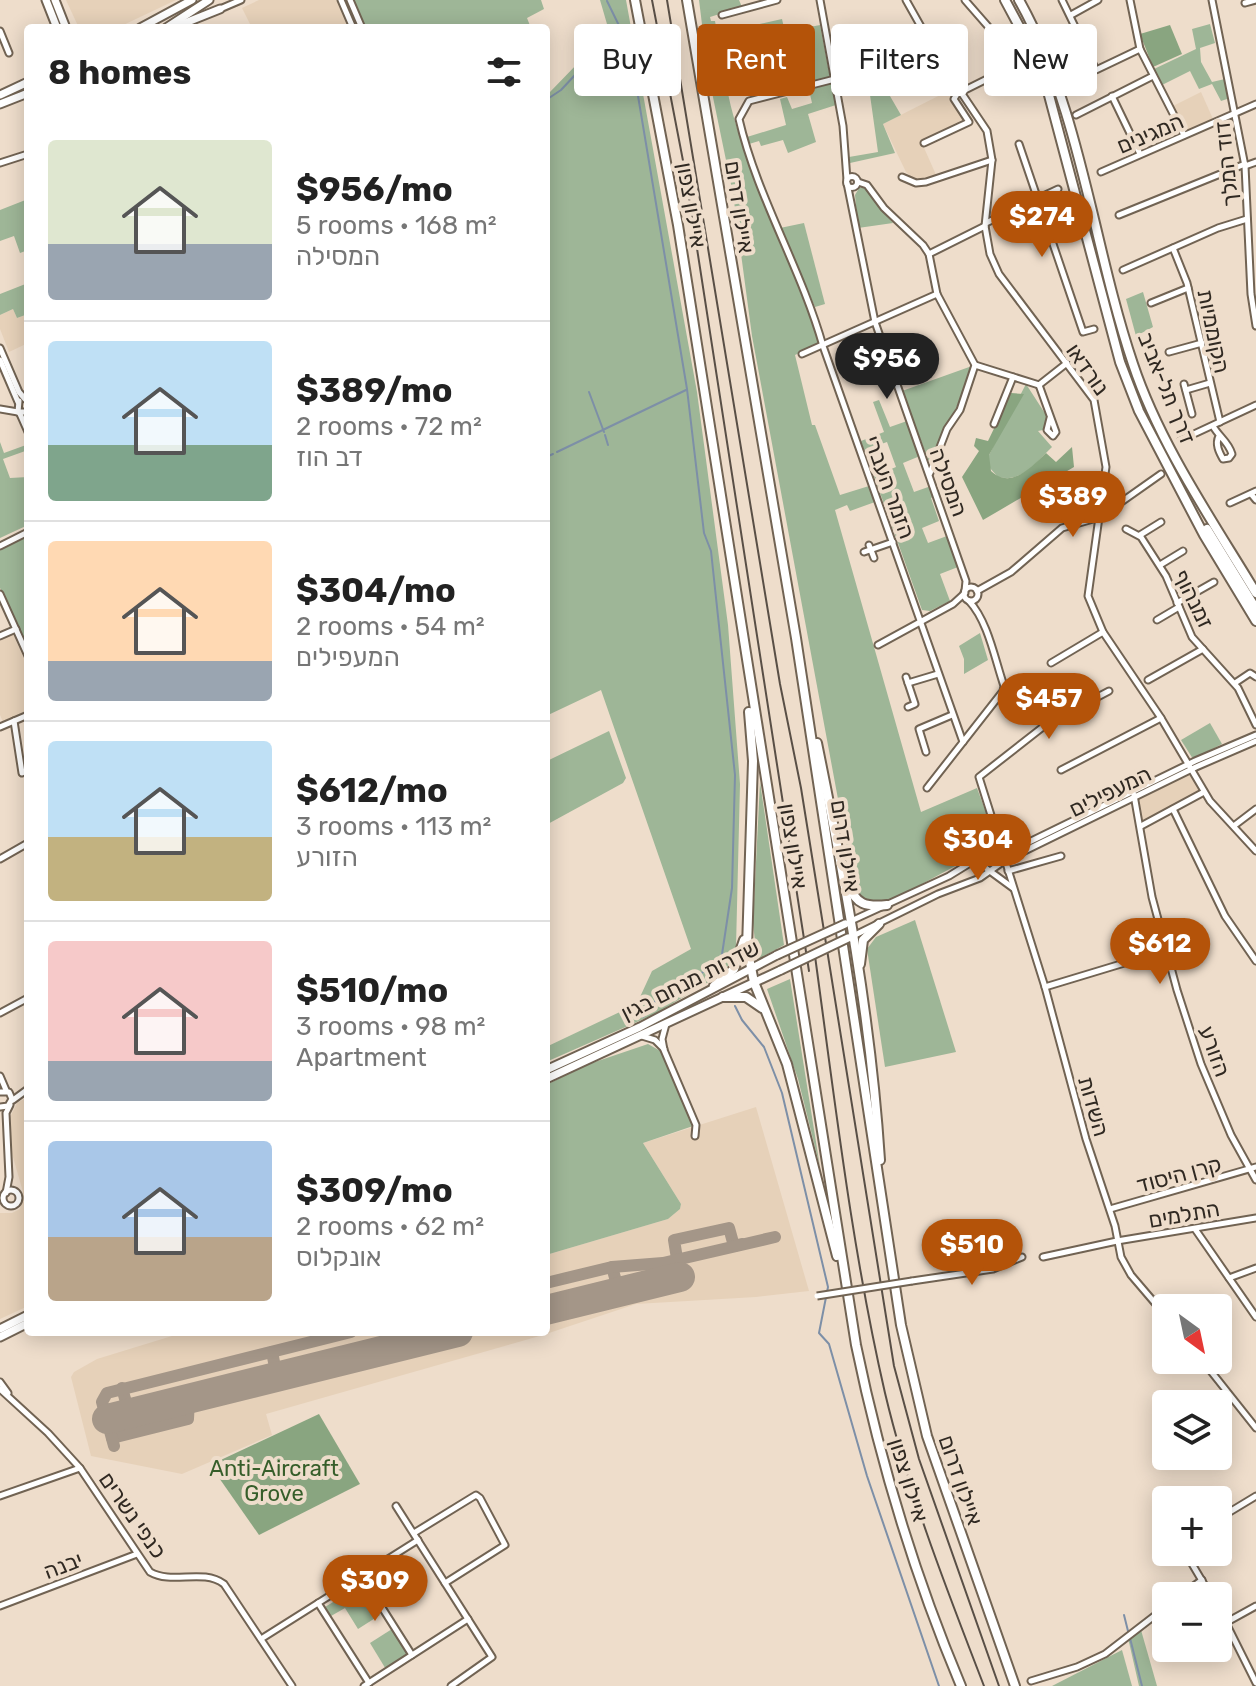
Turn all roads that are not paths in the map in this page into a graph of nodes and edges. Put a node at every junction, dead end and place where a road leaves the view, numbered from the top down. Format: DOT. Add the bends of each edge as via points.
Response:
graph roads {
  1 [pos="46,0"];
  2 [pos="55,0"];
  3 [pos="192,0"];
  4 [pos="209,0"];
  5 [pos="226,0"];
  6 [pos="241,0"];
  7 [pos="341,0"];
  8 [pos="350,0"];
  9 [pos="635,0"];
  10 [pos="687,0"];
  11 [pos="742,0"];
  12 [pos="777,0"];
  13 [pos="820,0"];
  14 [pos="906,0"];
  15 [pos="965,0"];
  16 [pos="1005,0"];
  17 [pos="1019,0"];
  18 [pos="1062,0"];
  19 [pos="1098,0"];
  20 [pos="1130,0"];
  21 [pos="1212,0"];
  22 [pos="1256,0"];
  23 [pos="1245,3"];
  24 [pos="750,7"];
  25 [pos="220,9"];
  26 [pos="722,15"];
  27 [pos="1071,15"];
  28 [pos="55,24"];
  29 [pos="64,24"];
  30 [pos="147,24"];
  31 [pos="172,24"];
  32 [pos="183,24"];
  33 [pos="351,24"];
  34 [pos="360,24"];
  35 [pos="919,24"];
  36 [pos="0,31"];
  37 [pos="1140,49"];
  38 [pos="9,53"];
  39 [pos="831,58"];
  40 [pos="1153,76"];
  41 [pos="831,80"];
  42 [pos="24,84"];
  43 [pos="968,88"];
  44 [pos="0,95"];
  45 [pos="24,95"];
  46 [pos="838,96"];
  47 [pos="957,96"];
  48 [pos="964,96"];
  49 [pos="1112,96"];
  50 [pos="0,104"];
  51 [pos="1256,104"];
  52 [pos="1237,113"];
  53 [pos="1076,115"];
  54 [pos="1184,135"];
  55 [pos="924,143"];
  56 [pos="1019,144"];
  57 [pos="1140,154"];
  58 [pos="24,155"];
  59 [pos="992,160"];
  60 [pos="1256,162"];
  61 [pos="0,163"];
  62 [pos="1245,165"];
  63 [pos="848,166"];
  64 [pos="1101,172"];
  65 [pos="902,177"];
  66 [pos="847,181"];
  67 [pos="856,182"];
  68 [pos="1058,189"];
  69 [pos="1037,199"];
  70 [pos="853,209"];
  71 [pos="1119,215"];
  72 [pos="1247,219"];
  73 [pos="985,224"];
  74 [pos="1173,248"];
  75 [pos="929,254"];
  76 [pos="1123,270"];
  77 [pos="1250,278"];
  78 [pos="1188,288"];
  79 [pos="1254,290"];
  80 [pos="937,294"];
  81 [pos="1151,303"];
  82 [pos="875,322"];
  83 [pos="1256,326"];
  84 [pos="1094,329"];
  85 [pos="1202,343"];
  86 [pos="823,346"];
  87 [pos="0,348"];
  88 [pos="1169,352"];
  89 [pos="802,354"];
  90 [pos="2,360"];
  91 [pos="1067,363"];
  92 [pos="975,365"];
  93 [pos="1013,377"];
  94 [pos="1211,383"];
  95 [pos="1039,385"];
  96 [pos="24,397"];
  97 [pos="24,401"];
  98 [pos="17,402"];
  99 [pos="1256,405"];
  100 [pos="2,409"];
  101 [pos="19,412"];
  102 [pos="24,413"];
  103 [pos="1192,414"];
  104 [pos="1050,418"];
  105 [pos="1220,422"];
  106 [pos="24,423"];
  107 [pos="994,424"];
  108 [pos="1213,426"];
  109 [pos="1219,436"];
  110 [pos="1181,440"];
  111 [pos="1180,466"];
  112 [pos="1166,472"];
  113 [pos="929,474"];
  114 [pos="1254,492"];
  115 [pos="1056,496"];
  116 [pos="1256,500"];
  117 [pos="1230,503"];
  118 [pos="1100,517"];
  119 [pos="1161,522"];
  120 [pos="1071,524"];
  121 [pos="1126,529"];
  122 [pos="24,533"];
  123 [pos="1140,535"];
  124 [pos="893,542"];
  125 [pos="0,545"];
  126 [pos="1183,551"];
  127 [pos="874,558"];
  128 [pos="1159,565"];
  129 [pos="966,581"];
  130 [pos="1256,581"];
  131 [pos="1214,582"];
  132 [pos="734,584"];
  133 [pos="965,592"];
  134 [pos="975,592"];
  135 [pos="1256,593"];
  136 [pos="0,594"];
  137 [pos="969,601"];
  138 [pos="953,604"];
  139 [pos="1178,605"];
  140 [pos="976,609"];
  141 [pos="1256,609"];
  142 [pos="1157,620"];
  143 [pos="1256,621"];
  144 [pos="921,622"];
  145 [pos="16,629"];
  146 [pos="1103,632"];
  147 [pos="0,636"];
  148 [pos="796,638"];
  149 [pos="878,645"];
  150 [pos="24,647"];
  151 [pos="1203,649"];
  152 [pos="1051,663"];
  153 [pos="938,674"];
  154 [pos="1256,677"];
  155 [pos="1148,680"];
  156 [pos="1235,683"];
  157 [pos="1109,691"];
  158 [pos="908,707"];
  159 [pos="952,715"];
  160 [pos="24,717"];
  161 [pos="1161,718"];
  162 [pos="14,721"];
  163 [pos="1256,725"];
  164 [pos="0,727"];
  165 [pos="1256,735"];
  166 [pos="1256,741"];
  167 [pos="963,742"];
  168 [pos="926,752"];
  169 [pos="1190,766"];
  170 [pos="1061,770"];
  171 [pos="24,772"];
  172 [pos="927,788"];
  173 [pos="1139,788"];
  174 [pos="1204,792"];
  175 [pos="1134,798"];
  176 [pos="1173,809"];
  177 [pos="1256,809"];
  178 [pos="1235,825"];
  179 [pos="1141,826"];
  180 [pos="994,828"];
  181 [pos="24,845"];
  182 [pos="1255,846"];
  183 [pos="1001,851"];
  184 [pos="983,855"];
  185 [pos="1061,856"];
  186 [pos="0,859"];
  187 [pos="1004,861"];
  188 [pos="841,864"];
  189 [pos="1008,871"];
  190 [pos="989,872"];
  191 [pos="1016,892"];
  192 [pos="887,905"];
  193 [pos="848,923"];
  194 [pos="879,924"];
  195 [pos="746,932"];
  196 [pos="850,937"];
  197 [pos="1164,951"];
  198 [pos="1256,961"];
  199 [pos="751,968"];
  200 [pos="859,973"];
  201 [pos="754,982"];
  202 [pos="714,986"];
  203 [pos="1045,987"];
  204 [pos="723,997"];
  205 [pos="24,1000"];
  206 [pos="0,1010"];
  207 [pos="766,1013"];
  208 [pos="667,1023"];
  209 [pos="640,1035"];
  210 [pos="664,1050"];
  211 [pos="550,1068"];
  212 [pos="0,1076"];
  213 [pos="550,1077"];
  214 [pos="5,1092"];
  215 [pos="24,1092"];
  216 [pos="11,1103"];
  217 [pos="0,1107"];
  218 [pos="6,1124"];
  219 [pos="695,1136"];
  220 [pos="1253,1168"];
  221 [pos="9,1177"];
  222 [pos="1256,1180"];
  223 [pos="24,1192"];
  224 [pos="17,1195"];
  225 [pos="2,1199"];
  226 [pos="1110,1209"];
  227 [pos="1256,1218"];
  228 [pos="883,1221"];
  229 [pos="1194,1228"];
  230 [pos="1117,1241"];
  231 [pos="1022,1257"];
  232 [pos="1043,1257"];
  233 [pos="1256,1268"];
  234 [pos="1229,1278"];
  235 [pos="817,1296"];
  236 [pos="1152,1300"];
  237 [pos="851,1311"];
  238 [pos="24,1317"];
  239 [pos="1256,1317"];
  240 [pos="24,1325"];
  241 [pos="0,1327"];
  242 [pos="0,1338"];
  243 [pos="1213,1374"];
  244 [pos="0,1382"];
  245 [pos="0,1389"];
  246 [pos="16,1403"];
  247 [pos="1256,1428"];
  248 [pos="80,1468"];
  249 [pos="0,1496"];
  250 [pos="1256,1496"];
  251 [pos="396,1506"];
  252 [pos="1232,1511"];
  253 [pos="414,1533"];
  254 [pos="418,1540"];
  255 [pos="137,1554"];
  256 [pos="1194,1566"];
  257 [pos="362,1576"];
  258 [pos="1202,1580"];
  259 [pos="1199,1582"];
  260 [pos="445,1583"];
  261 [pos="318,1603"];
  262 [pos="0,1606"];
  263 [pos="1256,1606"];
  264 [pos="1152,1618"];
  265 [pos="468,1619"];
  266 [pos="1232,1619"];
  267 [pos="1232,1633"];
  268 [pos="261,1639"];
  269 [pos="412,1655"];
  270 [pos="1031,1681"];
  271 [pos="1256,1683"];
  272 [pos="367,1684"];
  273 [pos="292,1686"];
  274 [pos="451,1686"];
  275 [pos="959,1686"];
  276 [pos="1016,1686"];
  1 -- 28 [label="main road"];
  2 -- 29 [label="main road"];
  3 -- 30 [label="main road"];
  4 -- 31 [label="main road"];
  5 -- 25 [label="street"];
  6 -- 25 [label="street"];
  7 -- 33 [label="street"];
  8 -- 34 [label="street"];
  9 -- 132 [label="highway, איילון צפון" via="678,225"];
  10 -- 148 [label="highway, איילון דרום"];
  11 -- 24 [label="street"];
  12 -- 24 [label="street"];
  13 -- 39 [label="street, המסילה"];
  14 -- 35 [label="street, נורדאו"];
  15 -- 43 [label="street" via="1015,65"];
  16 -- 112 [label="highway" via="1042,69 1120,362"];
  17 -- 111 [label="highway, דרך תל-אביב" via="1052,67 1133,364"];
  18 -- 27 [label="street"];
  19 -- 27 [label="street"];
  20 -- 37 [label="street"];
  21 -- 52 [label="street, דוד המלך"];
  22 -- 23 [label="street"];
  24 -- 26 [label="street"];
  25 -- 32 [label="main road"];
  27 -- 37 [label="street" via="1096,70"];
  36 -- 38 [label="street"];
  37 -- 40 [label="street"];
  40 -- 49 [label="street"];
  40 -- 54 [label="street"];
  41 -- 86 [label="street, הזמר העברי" via="755,99 741,109 740,126 808,294"];
  42 -- 44 [label="main road"];
  45 -- 50 [label="main road"];
  46 -- 63 [label="street, המסילה"];
  47 -- 55 [label="street" via="969,122"];
  48 -- 59 [label="street, נורדאו" via="987,131"];
  49 -- 53 [label="street"];
  49 -- 57 [label="street"];
  51 -- 52 [label="street, המגינים"];
  52 -- 54 [label="street, המגינים"];
  52 -- 62 [label="street, דוד המלך"];
  54 -- 57 [label="street, המגינים"];
  56 -- 69 [label="street"];
  57 -- 64 [label="street, המגינים"];
  58 -- 61 [label="street"];
  59 -- 65 [label="street" via="926,182"];
  59 -- 73 [label="street, נורדאו"];
  60 -- 62 [label="street"];
  62 -- 71 [label="street"];
  62 -- 72 [label="street, דוד המלך"];
  63 -- 66 [label="street, המסילה"];
  63 -- 67 [label="street, המסילה"];
  66 -- 67 [label="street"];
  66 -- 67 [label="street" via="850,187"];
  66 -- 70 [label="street, המסילה"];
  67 -- 70 [label="street, המסילה"];
  67 -- 75 [label="street" via="867,185"];
  68 -- 69 [label="street"];
  69 -- 73 [label="street"];
  69 -- 84 [label="street" via="1083,332"];
  70 -- 82 [label="street, המסילה"];
  72 -- 74 [label="street"];
  72 -- 77 [label="street, דוד המלך"];
  73 -- 75 [label="street"];
  73 -- 91 [label="street, נורדאו" via="999,274"];
  74 -- 76 [label="street"];
  74 -- 78 [label="street, הקוממיות"];
  75 -- 80 [label="street"];
  77 -- 79 [label="street, דוד המלך"];
  77 -- 79 [label="street"];
  78 -- 81 [label="street"];
  78 -- 85 [label="street, הקוממיות"];
  79 -- 83 [label="street, דוד המלך"];
  80 -- 82 [label="street"];
  80 -- 92 [label="street"];
  82 -- 86 [label="street"];
  82 -- 113 [label="street, המסילה"];
  85 -- 88 [label="street"];
  85 -- 94 [label="street, הקוממיות"];
  86 -- 89 [label="street"];
  86 -- 124 [label="street, הזמר העברי"];
  87 -- 90 [label="street"];
  90 -- 96 [label="street"];
  90 -- 98 [label="street"];
  91 -- 95 [label="street"];
  91 -- 118 [label="street, נורדאו" via="1097,410 1106,467"];
  92 -- 93 [label="street"];
  92 -- 113 [label="street"];
  93 -- 95 [label="street"];
  93 -- 107 [label="street"];
  94 -- 103 [label="street" via="1185,387"];
  94 -- 105 [label="street, הקוממיות"];
  95 -- 104 [label="street"];
  97 -- 98 [label="street"];
  98 -- 100 [label="street"];
  98 -- 101 [label="street"];
  99 -- 105 [label="street"];
  100 -- 101 [label="street"];
  101 -- 102 [label="street"];
  101 -- 106 [label="street"];
  105 -- 108 [label="street"];
  108 -- 109 [label="street"];
  108 -- 110 [label="street"];
  111 -- 130 [label="highway"];
  111 -- 135 [label="highway, דרך תל-אביב"];
  112 -- 118 [label="street"];
  112 -- 141 [label="highway, דרך תל-אביב"];
  112 -- 143 [label="highway"];
  113 -- 129 [label="street, המסילה"];
  114 -- 116 [label="street"];
  114 -- 117 [label="street"];
  115 -- 120 [label="street"];
  118 -- 120 [label="street"];
  118 -- 146 [label="street, נורדאו" via="1088,596"];
  119 -- 123 [label="street"];
  120 -- 134 [label="street" via="1044,540 1003,578"];
  121 -- 123 [label="street"];
  122 -- 125 [label="street"];
  123 -- 128 [label="street, זמנהוף"];
  124 -- 127 [label="street" via="868,548"];
  124 -- 144 [label="street, הזמר העברי"];
  126 -- 128 [label="street"];
  128 -- 139 [label="street, זמנהוף"];
  129 -- 133 [label="street, המסילה"];
  129 -- 134 [label="street, המסילה"];
  131 -- 139 [label="street"];
  132 -- 195 [label="highway" via="753,761"];
  132 -- 237 [label="highway, איילון צפון"];
  133 -- 134 [label="street"];
  133 -- 137 [label="street"];
  133 -- 138 [label="street"];
  134 -- 137 [label="street"];
  134 -- 140 [label="street"];
  136 -- 145 [label="street"];
  137 -- 138 [label="street"];
  137 -- 140 [label="street"];
  138 -- 144 [label="street"];
  139 -- 142 [label="street"];
  139 -- 151 [label="street, זמנהוף"];
  140 -- 167 [label="street" via="1004,686"];
  144 -- 149 [label="street"];
  144 -- 153 [label="street, הזמר העברי"];
  145 -- 147 [label="street"];
  145 -- 150 [label="street"];
  146 -- 152 [label="street"];
  146 -- 161 [label="street, נורדאו"];
  148 -- 188 [label="highway"];
  148 -- 228 [label="highway, איילון דרום"];
  151 -- 155 [label="street"];
  151 -- 156 [label="street, זמנהוף"];
  153 -- 158 [label="street" via="907,680 915,704"];
  153 -- 159 [label="street, הזמר העברי"];
  154 -- 156 [label="street" via="1250,673"];
  156 -- 163 [label="street, זמנהוף"];
  157 -- 180 [label="street, השדות" via="1048,723 979,777"];
  159 -- 167 [label="street, הזמר העברי"];
  159 -- 168 [label="street" via="919,729"];
  160 -- 162 [label="street"];
  161 -- 169 [label="street, נורדאו"];
  161 -- 170 [label="street"];
  162 -- 164 [label="street"];
  162 -- 171 [label="street"];
  165 -- 169 [label="street, המעפילים"];
  166 -- 169 [label="street, המעפילים"];
  167 -- 172 [label="street"];
  169 -- 173 [label="street, המעפילים"];
  169 -- 174 [label="street, נורדאו"];
  169 -- 175 [label="street, המעפילים"];
  173 -- 175 [label="street"];
  173 -- 183 [label="street, המעפילים"];
  174 -- 176 [label="street"];
  174 -- 178 [label="street, נורדאו"];
  175 -- 179 [label="street, הזורע"];
  175 -- 187 [label="street, המעפילים"];
  176 -- 179 [label="street"];
  176 -- 198 [label="street" via="1225,916"];
  177 -- 178 [label="street"];
  178 -- 182 [label="street, נורדאו"];
  179 -- 197 [label="street, הזורע"];
  180 -- 183 [label="street, השדות"];
  180 -- 184 [label="street"];
  181 -- 186 [label="street"];
  183 -- 184 [label="street, המעפילים"];
  183 -- 187 [label="street, השדות"];
  184 -- 190 [label="street"];
  184 -- 192 [label="street, המעפילים"];
  185 -- 189 [label="street"];
  187 -- 189 [label="street, השדות"];
  187 -- 190 [label="street, המעפילים"];
  188 -- 192 [label="highway" via="857,901"];
  188 -- 193 [label="highway"];
  189 -- 191 [label="street, השדות"];
  190 -- 191 [label="street"];
  190 -- 194 [label="street, המעפילים"];
  191 -- 203 [label="street, השדות"];
  192 -- 193 [label="street, המעפילים"];
  193 -- 196 [label="highway"];
  193 -- 199 [label="main road, שדרות מנחם בגין, bridge"];
  194 -- 196 [label="street, המעפילים"];
  194 -- 200 [label="highway" via="862,944"];
  195 -- 199 [label="highway"];
  195 -- 202 [label="highway" via="734,969"];
  196 -- 200 [label="highway"];
  196 -- 201 [label="main road, שדרות מנחם בגין, bridge"];
  197 -- 203 [label="street"];
  197 -- 220 [label="street, הזורע" via="1201,1064 1231,1135"];
  199 -- 201 [label="highway"];
  199 -- 202 [label="main road, שדרות מנחם בגין"];
  200 -- 228 [label="highway" via="876,1098"];
  201 -- 204 [label="main road, שדרות מנחם בגין"];
  201 -- 207 [label="highway"];
  202 -- 211 [label="main road, שדרות מנחם בגין"];
  203 -- 226 [label="street, השדות"];
  204 -- 207 [label="highway" via="746,997"];
  204 -- 208 [label="main road, שדרות מנחם בגין"];
  205 -- 206 [label="street"];
  207 -- 237 [label="highway" via="791,1079"];
  208 -- 209 [label="main road, שדרות מנחם בגין"];
  208 -- 210 [label="street"];
  209 -- 210 [label="street"];
  209 -- 213 [label="main road, שדרות מנחם בגין"];
  210 -- 219 [label="street" via="696,1125"];
  212 -- 214 [label="street"];
  214 -- 216 [label="street"];
  215 -- 216 [label="street"];
  216 -- 217 [label="street"];
  216 -- 218 [label="street"];
  217 -- 218 [label="street"];
  218 -- 221 [label="street"];
  220 -- 222 [label="street, הזורע"];
  220 -- 226 [label="street, קרן היסוד"];
  221 -- 224 [label="street"];
  221 -- 225 [label="street"];
  223 -- 224 [label="street"];
  224 -- 225 [label="street"];
  224 -- 225 [label="street" via="16,1204"];
  226 -- 230 [label="street, השדות"];
  227 -- 229 [label="street, התלמים"];
  228 -- 276 [label="highway, איילון דרום" via="927,1436"];
  229 -- 230 [label="street, התלמים"];
  229 -- 234 [label="street"];
  230 -- 232 [label="street, התלמים"];
  230 -- 236 [label="street, השדות" via="1131,1275"];
  231 -- 235 [label="street, bridge" via="993,1269"];
  233 -- 234 [label="street"];
  234 -- 239 [label="street"];
  237 -- 275 [label="highway, איילון צפון" via="880,1449"];
  238 -- 241 [label="main road"];
  240 -- 242 [label="main road"];
  243 -- 247 [label="street"];
  244 -- 246 [label="street, כנפי נשרים"];
  245 -- 246 [label="street, כנפי נשרים"];
  246 -- 248 [label="street, כנפי נשרים"];
  248 -- 249 [label="street"];
  248 -- 255 [label="street, כנפי נשרים"];
  250 -- 252 [label="street"];
  251 -- 253 [label="street"];
  253 -- 254 [label="street"];
  253 -- 260 [label="street" via="476,1495 480,1498 505,1545"];
  254 -- 257 [label="street"];
  254 -- 260 [label="street"];
  255 -- 262 [label="street, יבנה"];
  255 -- 268 [label="street, כנפי נשרים" via="159,1576 215,1577 235,1597"];
  256 -- 258 [label="street"];
  257 -- 261 [label="street"];
  257 -- 269 [label="street"];
  258 -- 259 [label="street"];
  260 -- 265 [label="street"];
  261 -- 268 [label="street"];
  261 -- 272 [label="street"];
  263 -- 266 [label="street"];
  264 -- 270 [label="street" via="1105,1654"];
  265 -- 269 [label="street"];
  265 -- 274 [label="street" via="492,1657"];
  267 -- 271 [label="street"];
  268 -- 273 [label="street, כנפי נשרים"];
  269 -- 272 [label="street"];
}
